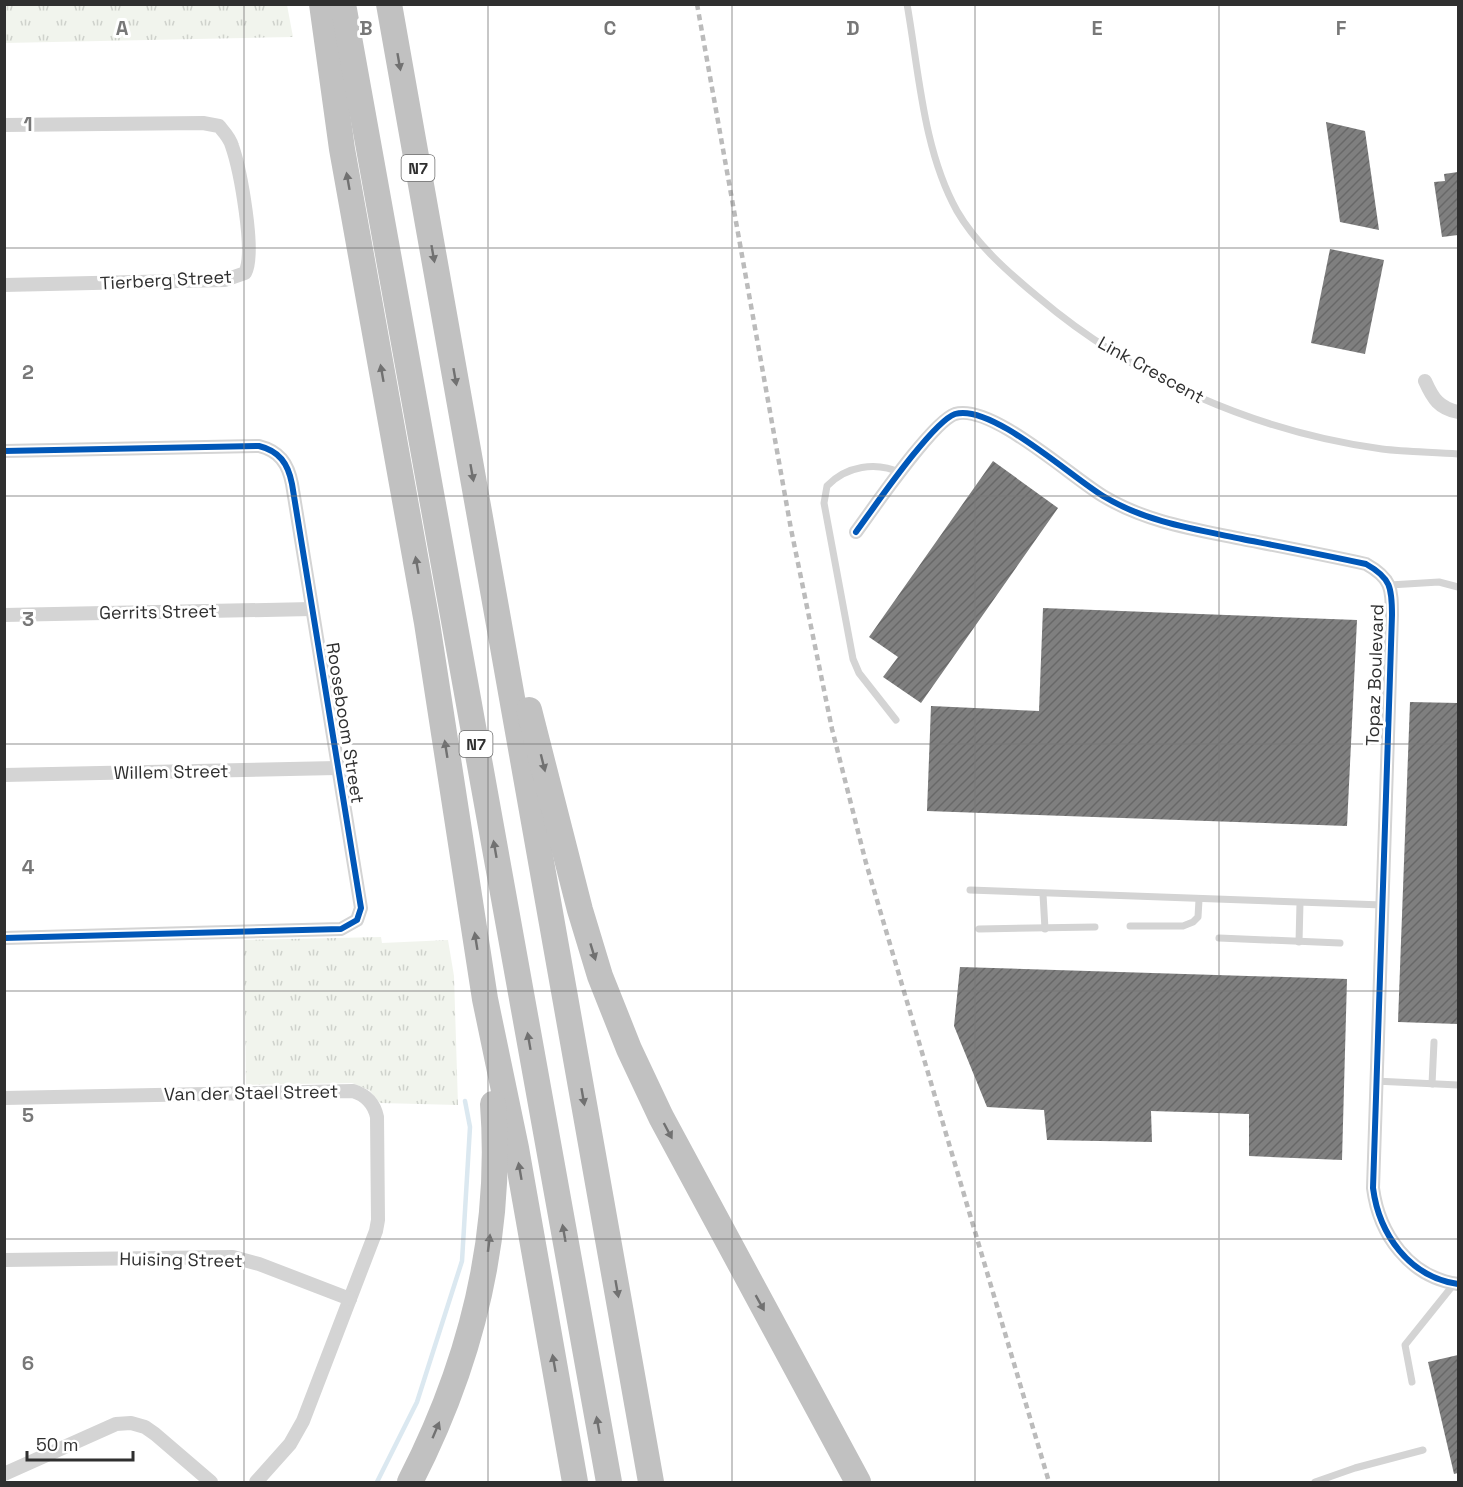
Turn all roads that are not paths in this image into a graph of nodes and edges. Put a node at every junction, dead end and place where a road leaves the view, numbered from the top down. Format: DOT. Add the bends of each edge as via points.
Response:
graph roads {
  1 [pos="321,4"];
  2 [pos="343,4"];
  3 [pos="388,4"];
  4 [pos="908,4"];
  5 [pos="4,125"];
  6 [pos="4,285"];
  7 [pos="1425,381"];
  8 [pos="1458,412"];
  9 [pos="4,451"];
  10 [pos="1458,454"];
  11 [pos="901,473"];
  12 [pos="481,524"];
  13 [pos="856,532"];
  14 [pos="1390,585"];
  15 [pos="1458,587"];
  16 [pos="312,609"];
  17 [pos="4,615"];
  18 [pos="896,720"];
  19 [pos="337,768"];
  20 [pos="4,775"];
  21 [pos="970,890"];
  22 [pos="1043,894"];
  23 [pos="1199,900"];
  24 [pos="1300,903"];
  25 [pos="1383,905"];
  26 [pos="1095,927"];
  27 [pos="1130,927"];
  28 [pos="979,929"];
  29 [pos="1045,929"];
  30 [pos="4,938"];
  31 [pos="1219,938"];
  32 [pos="1299,942"];
  33 [pos="1340,943"];
  34 [pos="485,999"];
  35 [pos="1434,1042"];
  36 [pos="1375,1081"];
  37 [pos="1432,1084"];
  38 [pos="1458,1085"];
  39 [pos="4,1098"];
  40 [pos="4,1260"];
  41 [pos="1456,1284"];
  42 [pos="350,1299"];
  43 [pos="1412,1382"];
  44 [pos="1423,1450"];
  45 [pos="4,1474"];
  46 [pos="211,1482"];
  47 [pos="256,1482"];
  48 [pos="410,1482"];
  49 [pos="575,1482"];
  50 [pos="609,1482"];
  51 [pos="651,1482"];
  52 [pos="858,1482"];
  53 [pos="1315,1482"];
  34 -- 1 [label="highway, one-way" via="427,622 333,95"];
  50 -- 2 [label="highway, N7, one-way"];
  3 -- 12 [label="highway, N7, one-way"];
  4 -- 10 [label="lane, Link Crescent" via="930,137 957,211 1014,277 1068,322 1130,363 1210,403 1298,431 1381,449"];
  5 -- 6 [label="street, Tierberg Street" via="219,126 233,149 250,256 245,273 225,280"];
  7 -- 8 [label="street" via="1431,396 1444,409"];
  9 -- 16 [label="street, Rooseboom Street" via="268,448 289,471"];
  11 -- 13 [label="street, Topaz Boulevard"];
  11 -- 14 [label="street, Topaz Boulevard" via="952,415 981,415 1134,513 1366,564 1380,572"];
  11 -- 18 [label="lane" via="876,466 843,473 827,486 824,503 853,659 859,673"];
  12 -- 51 [label="highway, N7, one-way"];
  12 -- 52 [label="highway, one-way" via="580,910 614,1013 661,1117"];
  14 -- 15 [label="lane" via="1439,582"];
  14 -- 25 [label="street, Topaz Boulevard"];
  16 -- 17 [label="street, Gerrits Street"];
  16 -- 19 [label="street, Rooseboom Street"];
  19 -- 20 [label="street, Willem Street"];
  19 -- 30 [label="street, Rooseboom Street" via="361,904 357,920 345,929"];
  21 -- 22 [label="lane"];
  22 -- 23 [label="lane"];
  22 -- 29 [label="lane"];
  23 -- 24 [label="lane"];
  23 -- 27 [label="lane" via="1198,917 1188,925"];
  24 -- 25 [label="lane"];
  24 -- 32 [label="lane"];
  25 -- 36 [label="street, Topaz Boulevard"];
  26 -- 29 [label="lane"];
  28 -- 29 [label="lane"];
  31 -- 32 [label="lane"];
  32 -- 33 [label="lane"];
  48 -- 34 [label="highway, one-way" via="450,1397 484,1278 493,1208 496,1134"];
  49 -- 34 [label="highway, one-way" via="516,1148"];
  35 -- 37 [label="lane"];
  36 -- 37 [label="lane"];
  36 -- 41 [label="street, Topaz Boulevard" via="1376,1211 1398,1250 1432,1275"];
  37 -- 38 [label="lane"];
  39 -- 42 [label="street, Van der Stael Street" via="336,1091 361,1094 369,1100 377,1117 378,1220"];
  40 -- 42 [label="street, Huising Street" via="233,1257"];
  41 -- 43 [label="lane" via="1405,1345"];
  42 -- 47 [label="street, Van der Stael Street" via="297,1432"];
  44 -- 53 [label="lane"];
  45 -- 46 [label="street" via="95,1432 116,1424 131,1424 155,1434"];
}
